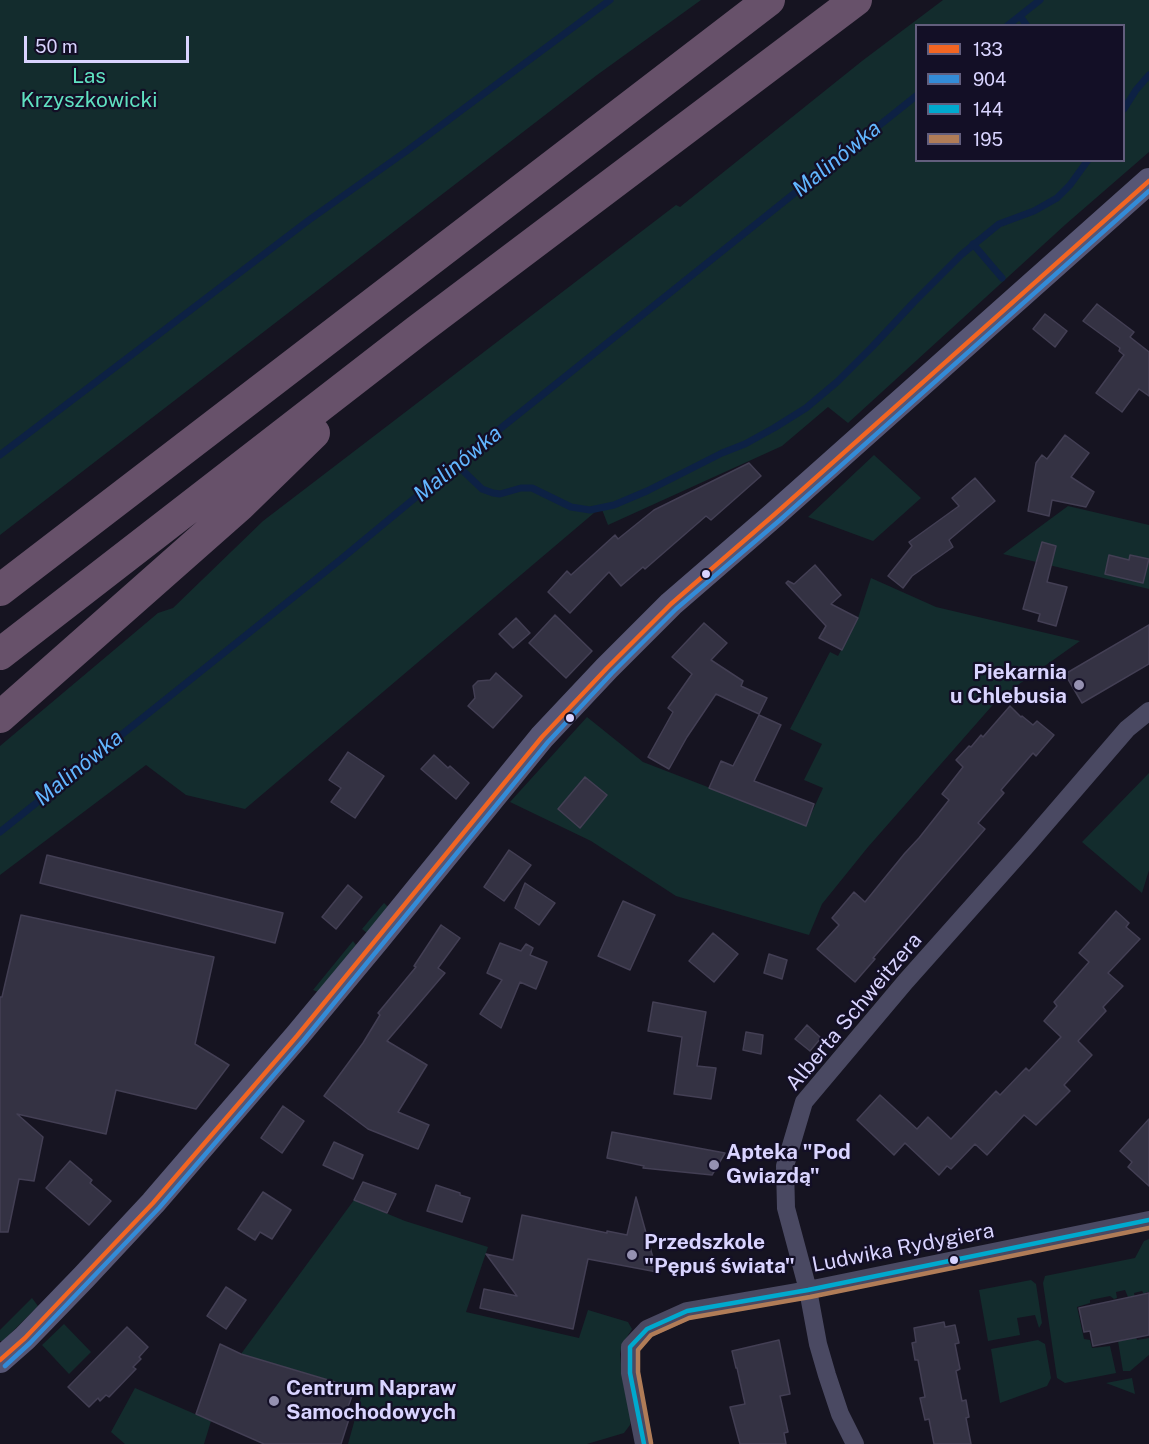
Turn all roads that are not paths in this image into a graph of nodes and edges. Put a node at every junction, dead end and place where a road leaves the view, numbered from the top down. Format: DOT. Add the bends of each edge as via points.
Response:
graph roads {
  1 [pos="769,0"];
  2 [pos="856,0"];
  3 [pos="1149,181"];
  4 [pos="417,331"];
  5 [pos="0,590"];
  6 [pos="0,654"];
  7 [pos="1149,711"];
  8 [pos="0,717"];
  9 [pos="1149,1220"];
  10 [pos="808,1290"];
  11 [pos="0,1360"];
  12 [pos="643,1442"];
  13 [pos="855,1444"];
  1 -- 5 [label="highway"];
  2 -- 4 [label="highway"];
  3 -- 11 [label="street" via="671,604 607,668 542,737 291,1043 153,1203"];
  4 -- 6 [label="highway"];
  4 -- 8 [label="highway" via="239,506"];
  7 -- 10 [label="street, Alberta Schweitzera" via="1127,729 804,1102 785,1166 786,1208"];
  9 -- 10 [label="street, Ludwika Rydygiera"];
  10 -- 12 [label="street, Ludwika Rydygiera" via="687,1311 647,1329 630,1347 630,1373"];
  10 -- 13 [label="street, Alberta Schweitzera" via="827,1375"];
}
